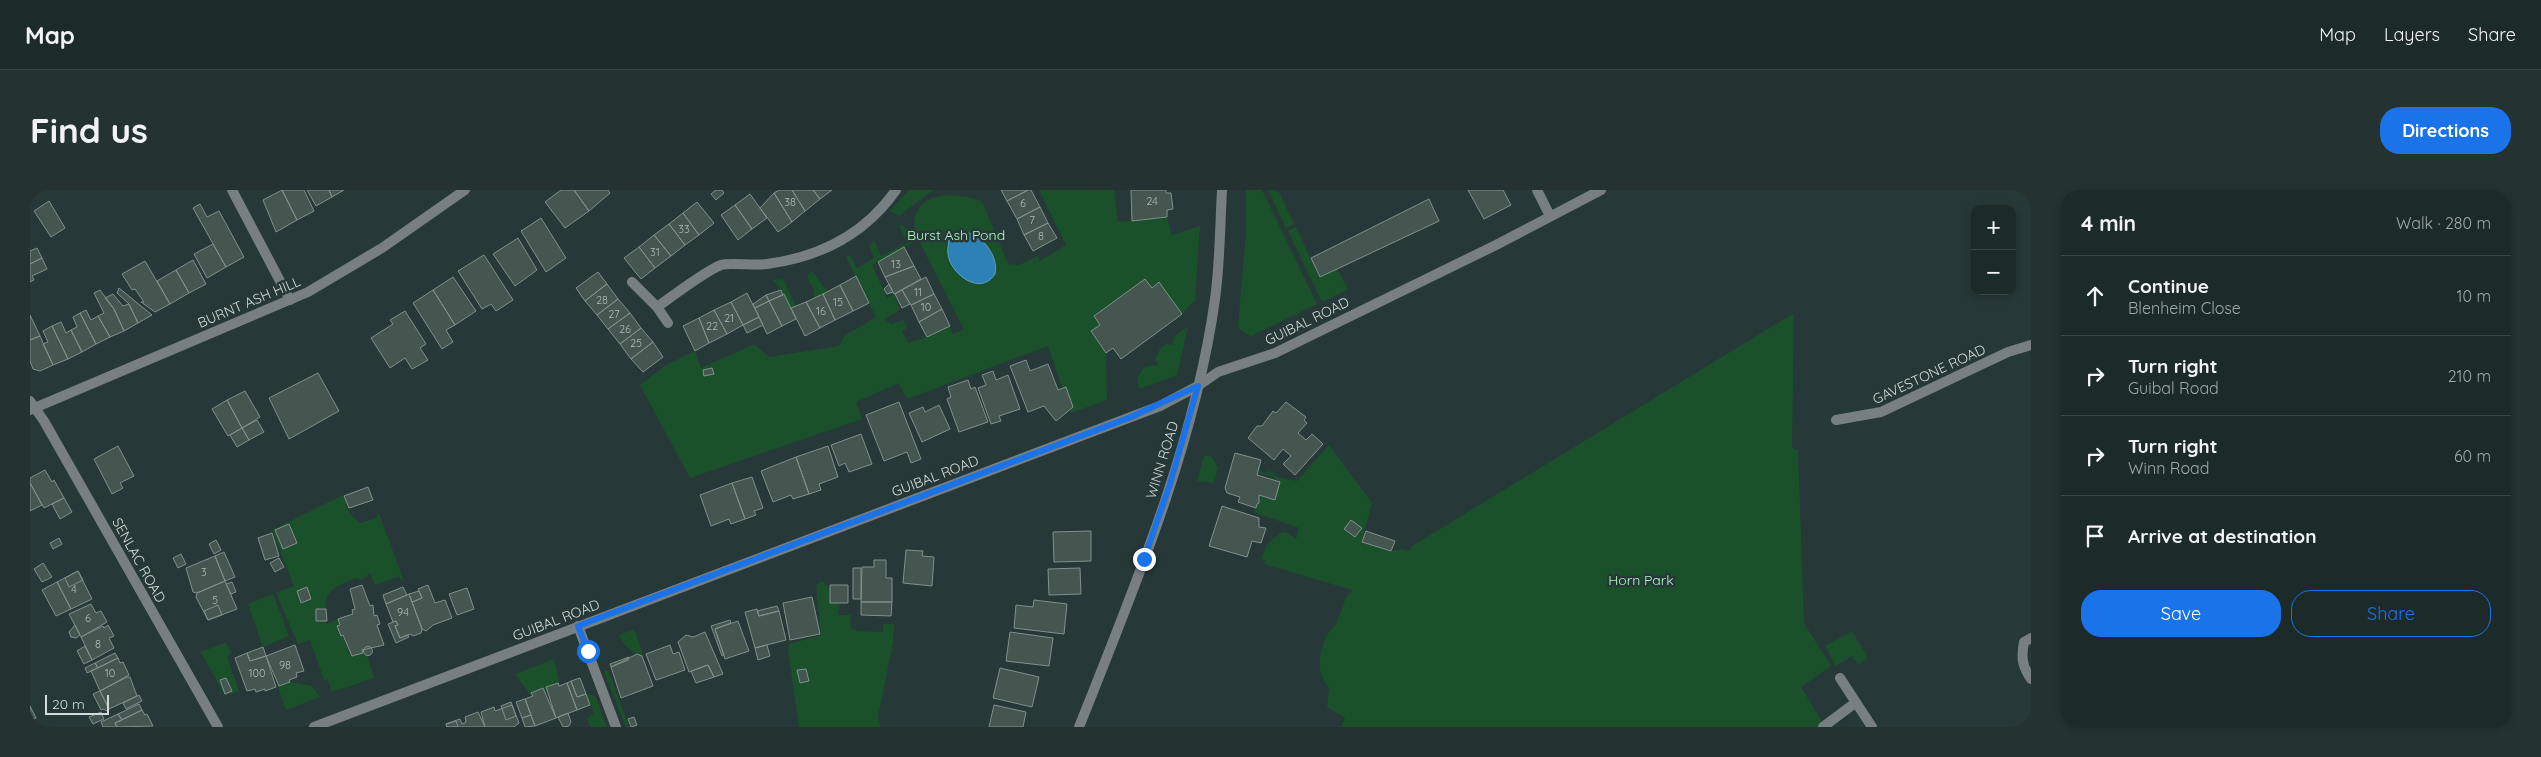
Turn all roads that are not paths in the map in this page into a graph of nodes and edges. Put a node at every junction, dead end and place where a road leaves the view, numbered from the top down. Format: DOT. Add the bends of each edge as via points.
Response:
graph roads {
  1 [pos="232,190"];
  2 [pos="464,190"];
  3 [pos="896,190"];
  4 [pos="1222,190"];
  5 [pos="1537,190"];
  6 [pos="1602,190"];
  7 [pos="1550,216"];
  8 [pos="632,282"];
  9 [pos="290,300"];
  10 [pos="657,307"];
  11 [pos="668,323"];
  12 [pos="2031,345"];
  13 [pos="1198,386"];
  14 [pos="32,406"];
  15 [pos="1836,420"];
  16 [pos="578,626"];
  17 [pos="2031,638"];
  18 [pos="1840,678"];
  19 [pos="2031,679"];
  20 [pos="1855,702"];
  21 [pos="218,727"];
  22 [pos="314,727"];
  23 [pos="616,727"];
  24 [pos="1079,727"];
  25 [pos="1823,727"];
  26 [pos="1872,727"];
  1 -- 9 [label="street"];
  2 -- 9 [label="street, BURNT ASH HILL" via="382,248"];
  3 -- 10 [label="street" via="868,223 845,239 795,259 750,266 722,265"];
  4 -- 13 [label="street, WINN ROAD" via="1215,300"];
  5 -- 7 [label="street"];
  6 -- 7 [label="street, GUIBAL ROAD"];
  7 -- 13 [label="street, GUIBAL ROAD" via="1275,353 1218,372"];
  8 -- 10 [label="street"];
  9 -- 14 [label="street, BURNT ASH HILL"];
  10 -- 11 [label="street"];
  12 -- 15 [label="street, GAVESTONE ROAD" via="2008,352 1880,412"];
  13 -- 16 [label="street, GUIBAL ROAD" via="1131,417"];
  13 -- 24 [label="street, WINN ROAD" via="1162,507"];
  14 -- 21 [label="street, SENLAC ROAD"];
  16 -- 22 [label="street, GUIBAL ROAD"];
  16 -- 23 [label="street"];
  17 -- 19 [label="street" via="2024,642 2022,654 2023,667"];
  18 -- 20 [label="street"];
  20 -- 25 [label="street"];
  20 -- 26 [label="street"];
}
